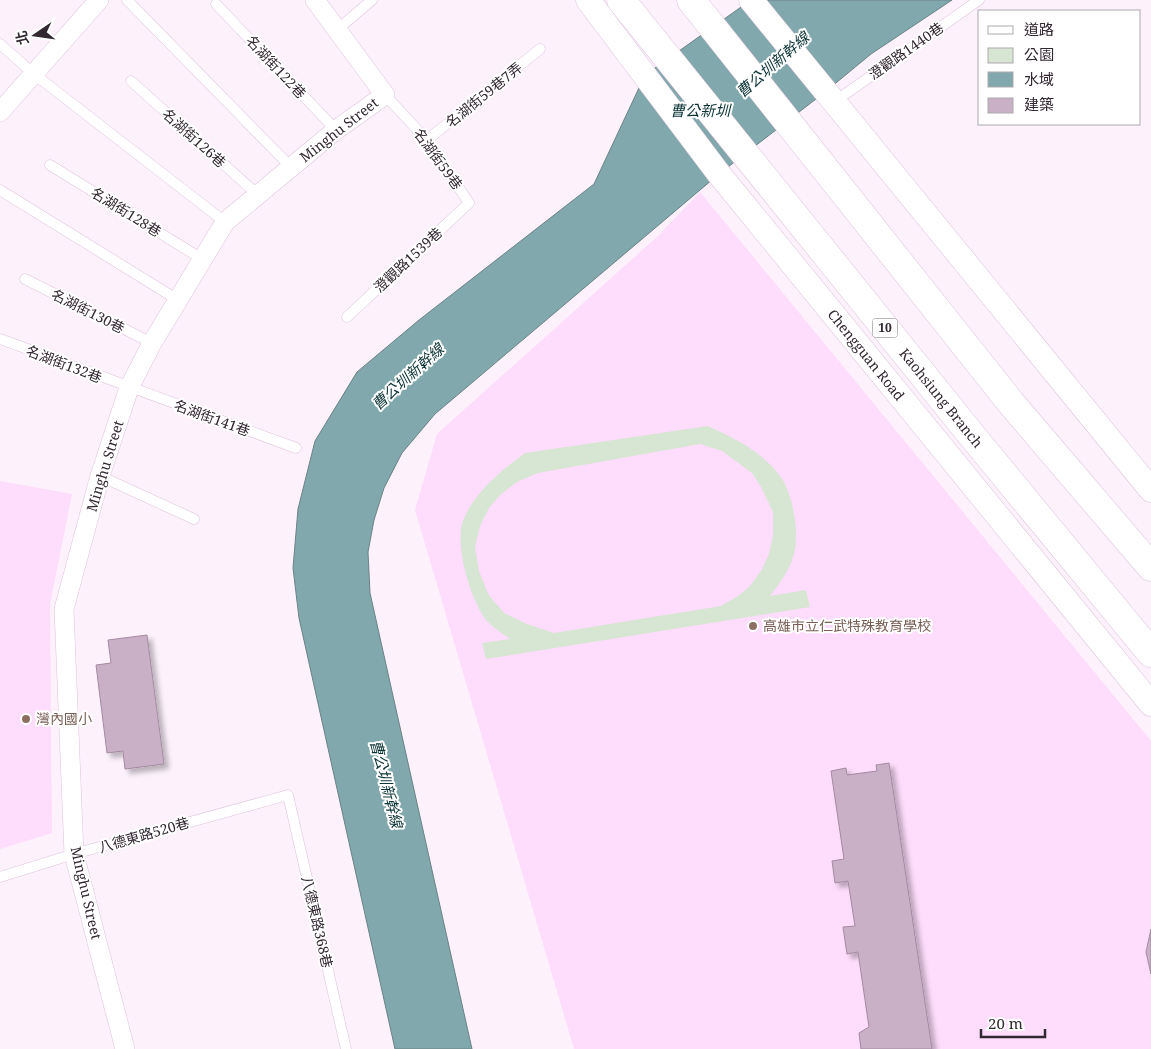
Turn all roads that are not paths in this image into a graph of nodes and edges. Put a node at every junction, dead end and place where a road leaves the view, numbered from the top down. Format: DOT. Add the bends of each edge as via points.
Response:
graph roads {
  1 [pos="99,0"];
  2 [pos="127,0"];
  3 [pos="315,0"];
  4 [pos="372,0"];
  5 [pos="588,0"];
  6 [pos="621,0"];
  7 [pos="691,0"];
  8 [pos="751,0"];
  9 [pos="978,0"];
  10 [pos="216,4"];
  11 [pos="338,29"];
  12 [pos="0,44"];
  13 [pos="540,49"];
  14 [pos="34,74"];
  15 [pos="131,81"];
  16 [pos="385,94"];
  17 [pos="829,97"];
  18 [pos="0,112"];
  19 [pos="336,130"];
  20 [pos="427,140"];
  21 [pos="50,165"];
  22 [pos="291,167"];
  23 [pos="0,190"];
  24 [pos="258,195"];
  25 [pos="469,203"];
  26 [pos="225,222"];
  27 [pos="202,260"];
  28 [pos="25,279"];
  29 [pos="178,300"];
  30 [pos="347,317"];
  31 [pos="0,340"];
  32 [pos="152,342"];
  33 [pos="128,388"];
  34 [pos="296,448"];
  35 [pos="100,476"];
  36 [pos="1151,490"];
  37 [pos="194,519"];
  38 [pos="1151,567"];
  39 [pos="1151,653"];
  40 [pos="1151,704"];
  41 [pos="288,795"];
  42 [pos="74,854"];
  43 [pos="0,877"];
  44 [pos="124,1049"];
  45 [pos="346,1049"];
  1 -- 14 [label="street"];
  2 -- 22 [label="lane"];
  3 -- 11 [label="street, Minghu Street"];
  4 -- 11 [label="lane"];
  5 -- 40 [label="street, Chengguan Road" via="719,174"];
  6 -- 39 [label="highway, Kaohsiung Branch / 10"];
  7 -- 38 [label="highway" via="1011,403"];
  8 -- 17 [label="street"];
  9 -- 17 [label="lane, 澄觀路1440巷"];
  10 -- 19 [label="lane, 名湖街122巷"];
  11 -- 16 [label="street, Minghu Street"];
  12 -- 14 [label="lane"];
  13 -- 20 [label="lane, 名湖街59巷7弄"];
  14 -- 18 [label="street"];
  14 -- 26 [label="lane"];
  15 -- 24 [label="lane, 名湖街126巷"];
  16 -- 19 [label="street, Minghu Street"];
  16 -- 20 [label="lane, 名湖街59巷"];
  17 -- 36 [label="street"];
  19 -- 22 [label="street, Minghu Street"];
  20 -- 25 [label="lane, 名湖街59巷"];
  21 -- 27 [label="lane, 名湖街128巷"];
  22 -- 24 [label="street, Minghu Street"];
  23 -- 29 [label="lane"];
  24 -- 26 [label="street, Minghu Street"];
  25 -- 30 [label="lane, 澄觀路1539巷"];
  26 -- 27 [label="street, Minghu Street"];
  27 -- 29 [label="street, Minghu Street"];
  28 -- 32 [label="lane, 名湖街130巷"];
  29 -- 32 [label="street, Minghu Street"];
  31 -- 33 [label="lane, 名湖街132巷"];
  32 -- 33 [label="street, Minghu Street"];
  33 -- 34 [label="lane, 名湖街141巷"];
  33 -- 35 [label="street, Minghu Street"];
  35 -- 37 [label="lane"];
  35 -- 42 [label="street, Minghu Street" via="64,608"];
  41 -- 42 [label="lane, 八德東路520巷"];
  41 -- 45 [label="lane, 八德東路368巷"];
  42 -- 43 [label="lane, 八德東路520巷"];
  42 -- 44 [label="street, Minghu Street"];
}
